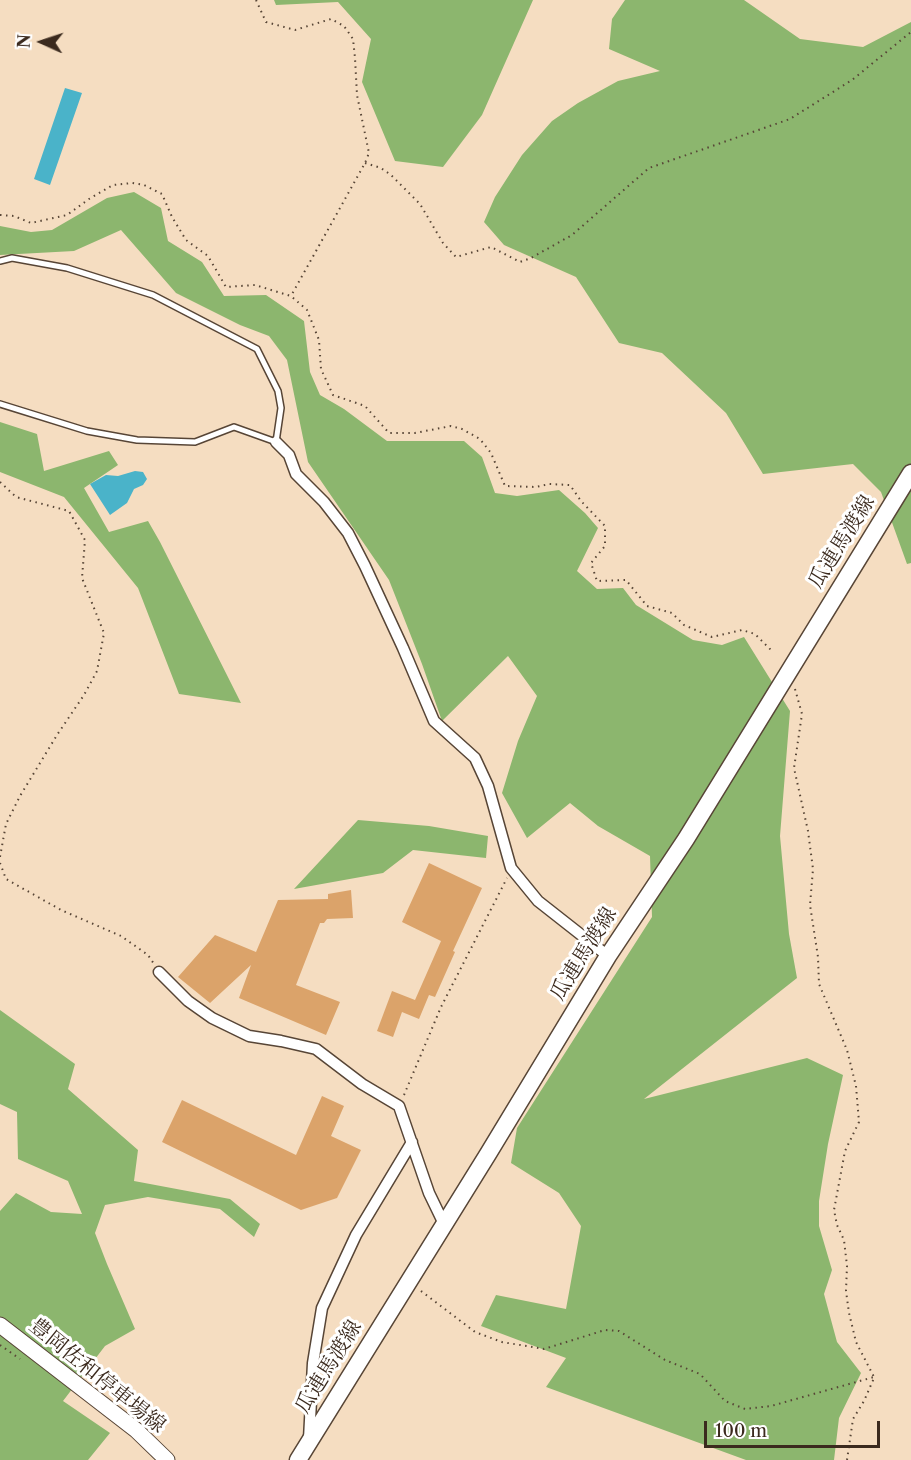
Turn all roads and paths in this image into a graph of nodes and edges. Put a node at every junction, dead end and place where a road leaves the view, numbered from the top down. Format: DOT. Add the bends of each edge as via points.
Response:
graph roads {
  1 [pos="256,0"];
  2 [pos="911,32"];
  3 [pos="365,163"];
  4 [pos="0,215"];
  5 [pos="0,261"];
  6 [pos="291,296"];
  7 [pos="0,404"];
  8 [pos="276,442"];
  9 [pos="911,473"];
  10 [pos="0,482"];
  11 [pos="772,651"];
  12 [pos="795,688"];
  13 [pos="0,857"];
  14 [pos="0,863"];
  15 [pos="511,868"];
  16 [pos="608,956"];
  17 [pos="159,972"];
  18 [pos="399,1106"];
  19 [pos="412,1142"];
  20 [pos="444,1224"];
  21 [pos="409,1282"];
  22 [pos="0,1325"];
  23 [pos="874,1377"];
  24 [pos="309,1441"];
  25 [pos="167,1460"];
  26 [pos="297,1460"];
  27 [pos="847,1460"];
  1 -- 3 [label="path" via="266,22 295,30 331,19 344,26 354,49 357,95 369,153"];
  2 -- 3 [label="path" via="852,80 790,119 649,168 572,235 520,262 491,247 456,257 420,204 399,182 381,168"];
  3 -- 6 [label="path"];
  4 -- 6 [label="path" via="31,224 67,215 113,186 144,185 162,194 186,240 208,256 226,287 255,285"];
  5 -- 8 [label="lane" via="12,258 67,268 153,295 257,349 278,391 281,408"];
  6 -- 11 [label="path" via="307,310 319,340 321,369 333,395 365,406 389,432 415,433 451,426 462,429 480,439 491,453 506,486 570,485 605,526 605,546 591,563 597,581 626,580 647,606 672,613 684,625 712,637 742,630 754,634"];
  7 -- 8 [label="lane" via="87,431 137,440 195,442 234,427"];
  8 -- 15 [label="street" via="289,455 296,474 348,533 434,721 475,758 488,786"];
  9 -- 16 [label="main road, 瓜連馬渡線" via="686,839"];
  10 -- 13 [label="path" via="16,497 69,511 84,540 82,578 104,633 97,671 20,796 6,824"];
  12 -- 23 [label="path" via="802,714 794,768 813,869 810,905 819,984 847,1050 859,1122 845,1151 834,1210 844,1240 847,1302 856,1342"];
  14 -- 17 [label="path" via="6,879 61,910 121,936 148,955"];
  15 -- 16 [label="street" via="538,901"];
  15 -- 18 [label="path" via="441,1007"];
  16 -- 20 [label="main road, 瓜連馬渡線"];
  17 -- 18 [label="street" via="212,1018 249,1036 316,1049"];
  18 -- 19 [label="street"];
  19 -- 20 [label="street"];
  19 -- 24 [label="street" via="356,1235 322,1308 313,1363"];
  20 -- 21 [label="main road, 瓜連馬渡線"];
  21 -- 23 [label="path" via="475,1332 502,1342 544,1348 605,1330 620,1331 665,1360 700,1374 725,1401 745,1409 771,1406"];
  21 -- 24 [label="main road, 瓜連馬渡線"];
  22 -- 25 [label="main road, 豊岡佐和停車場線" via="136,1430"];
  23 -- 27 [label="path" via="853,1419"];
  24 -- 26 [label="main road, 瓜連馬渡線"];
}
